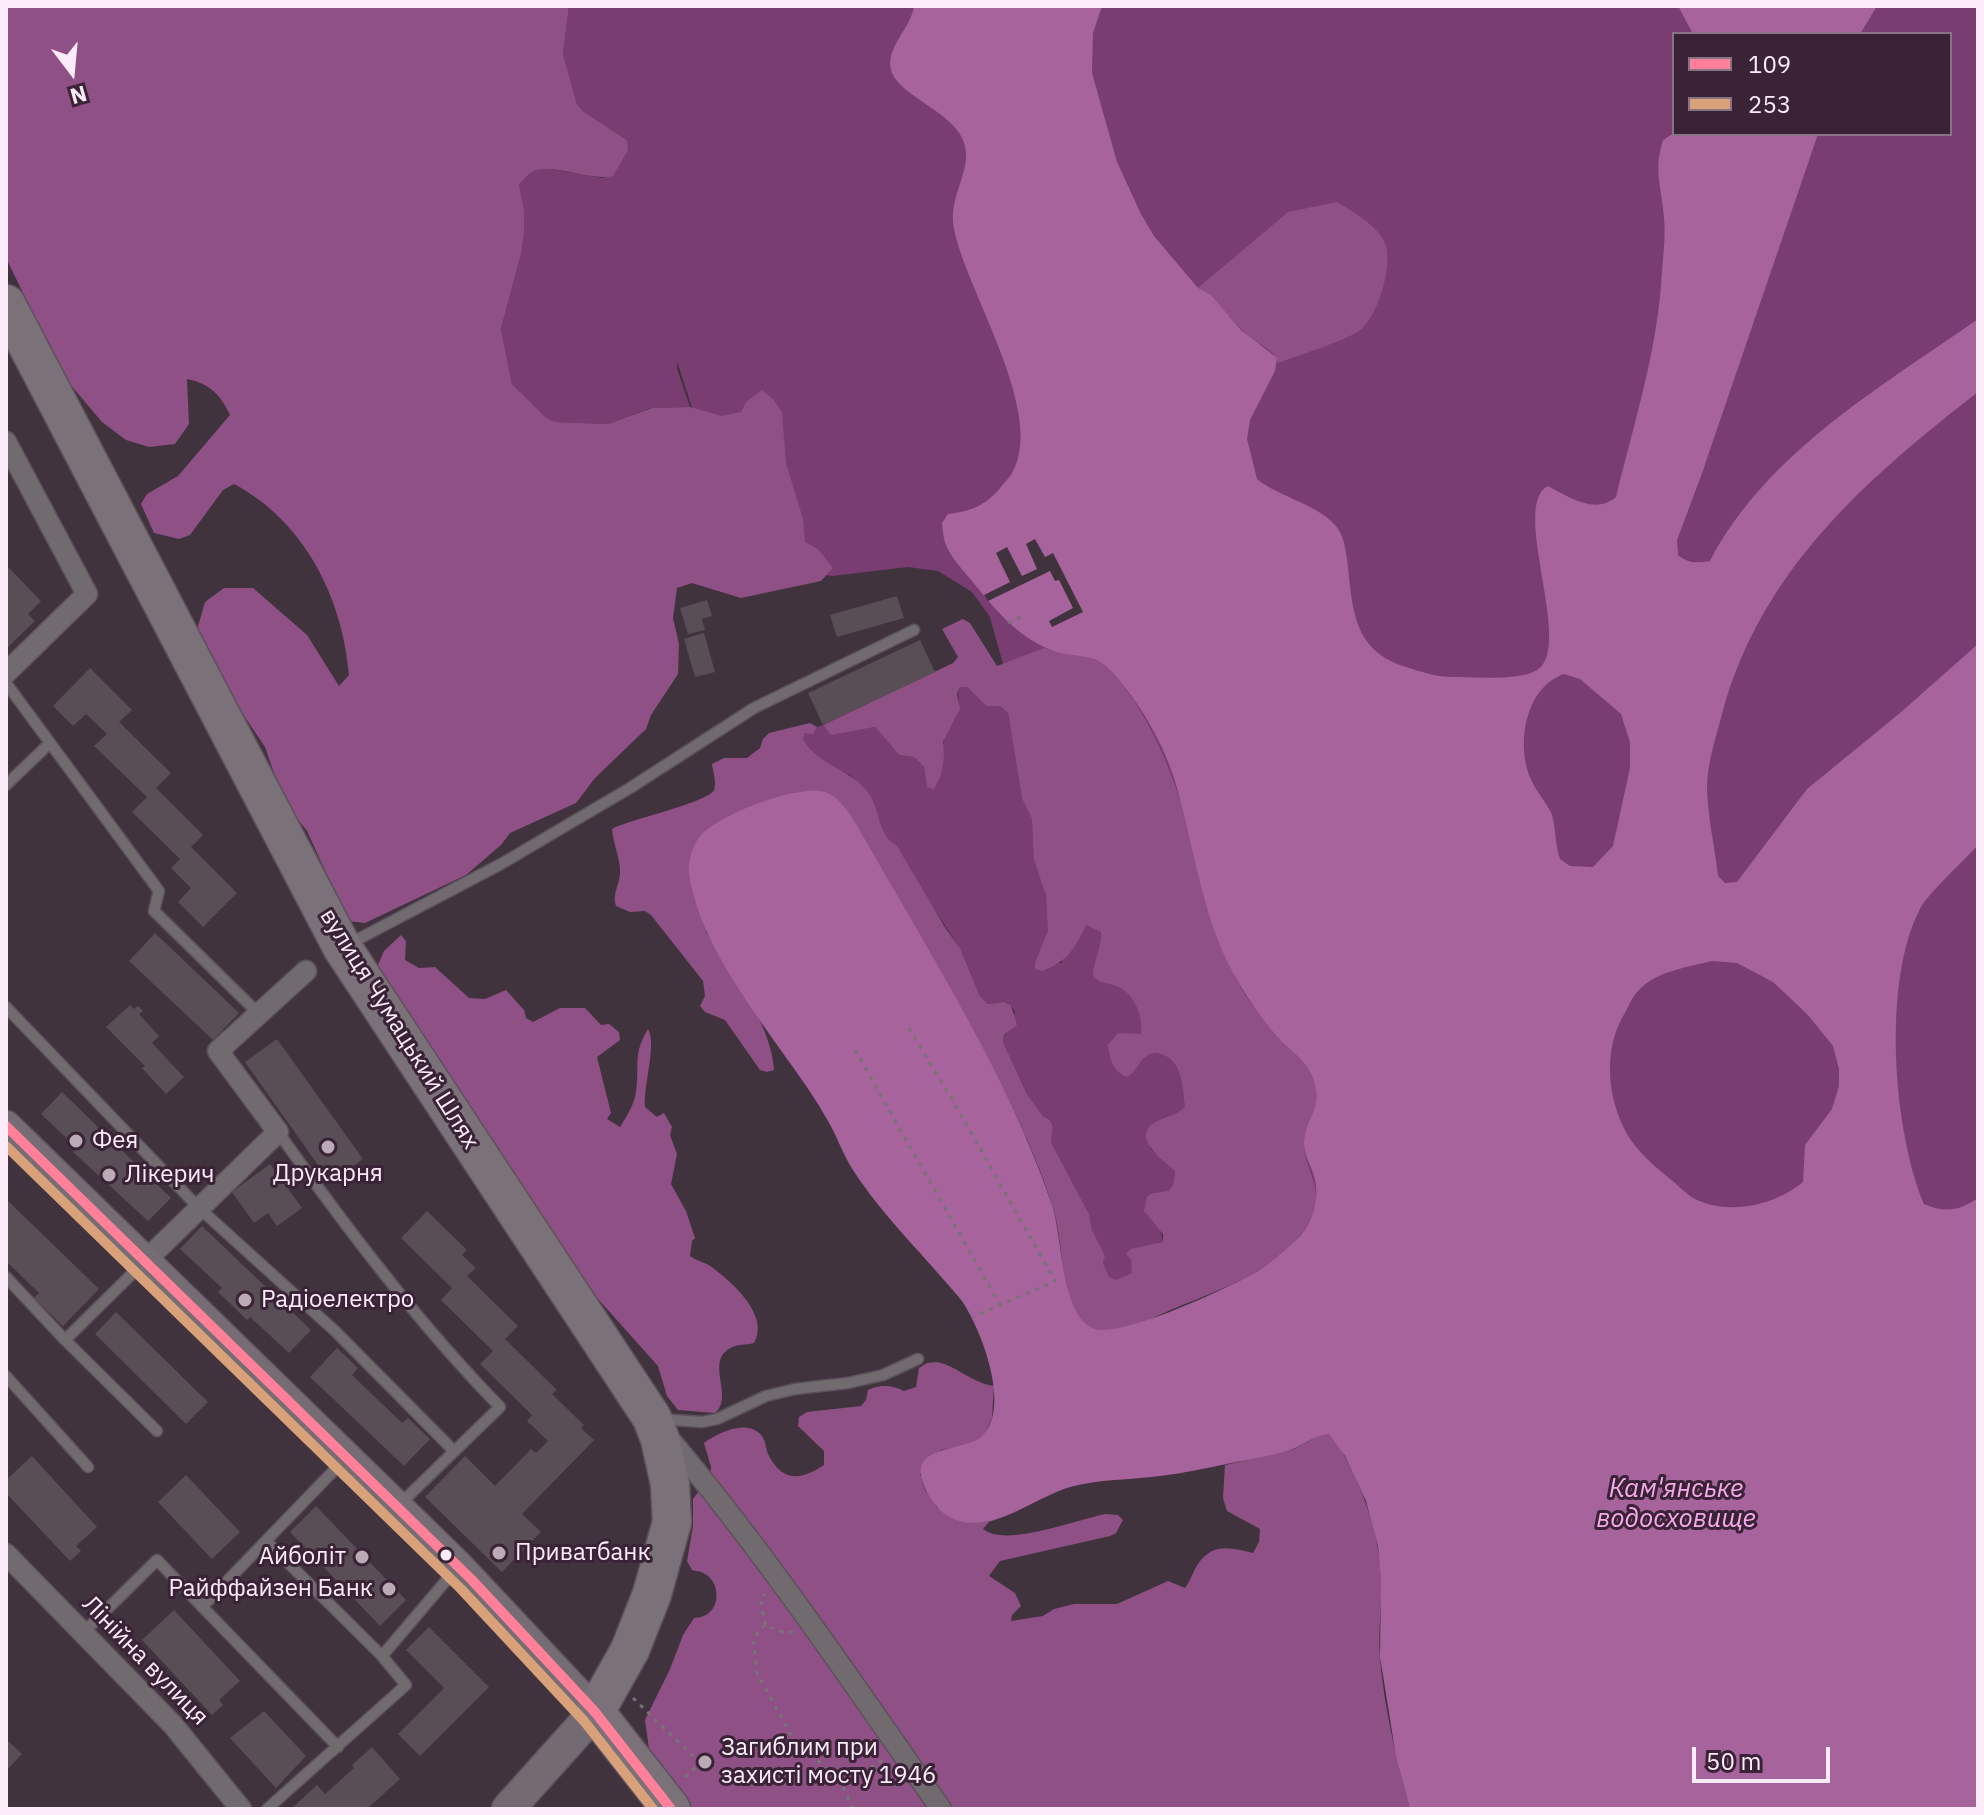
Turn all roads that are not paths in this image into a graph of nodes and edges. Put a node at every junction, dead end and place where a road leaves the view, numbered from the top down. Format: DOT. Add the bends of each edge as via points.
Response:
graph roads {
  1 [pos="6,304"];
  2 [pos="6,442"];
  3 [pos="914,630"];
  4 [pos="6,673"];
  5 [pos="6,683"];
  6 [pos="50,743"];
  7 [pos="6,785"];
  8 [pos="342,947"];
  9 [pos="306,971"];
  10 [pos="6,1007"];
  11 [pos="259,1014"];
  12 [pos="6,1126"];
  13 [pos="278,1132"];
  14 [pos="199,1208"];
  15 [pos="145,1261"];
  16 [pos="6,1277"];
  17 [pos="65,1340"];
  18 [pos="918,1359"];
  19 [pos="6,1376"];
  20 [pos="652,1418"];
  21 [pos="157,1431"];
  22 [pos="454,1451"];
  23 [pos="347,1457"];
  24 [pos="88,1467"];
  25 [pos="397,1506"];
  26 [pos="266,1541"];
  27 [pos="6,1554"];
  28 [pos="458,1566"];
  29 [pos="202,1607"];
  30 [pos="83,1633"];
  31 [pos="382,1656"];
  32 [pos="595,1712"];
  33 [pos="338,1747"];
  34 [pos="241,1809"];
  35 [pos="267,1809"];
  36 [pos="508,1809"];
  37 [pos="671,1809"];
  38 [pos="941,1809"];
  1 -- 8 [label="highway, вулиця Чумацький Шлях"];
  2 -- 4 [label="street" via="87,594"];
  3 -- 8 [label="lane" via="754,708 501,864"];
  5 -- 6 [label="lane"];
  6 -- 7 [label="lane"];
  6 -- 11 [label="lane" via="159,891 154,911"];
  8 -- 20 [label="highway, вулиця Чумацький Шлях"];
  9 -- 11 [label="street"];
  10 -- 14 [label="lane"];
  11 -- 13 [label="street" via="218,1051"];
  12 -- 15 [label="main road"];
  13 -- 14 [label="street"];
  13 -- 22 [label="lane" via="439,1340 500,1407"];
  14 -- 15 [label="street"];
  14 -- 22 [label="lane" via="335,1331"];
  15 -- 17 [label="lane"];
  15 -- 23 [label="main road"];
  16 -- 17 [label="lane"];
  17 -- 21 [label="lane"];
  18 -- 20 [label="lane" via="883,1375 766,1396 717,1419"];
  19 -- 24 [label="lane"];
  20 -- 32 [label="highway, вулиця Чумацький Шлях" via="670,1484 672,1522 630,1650"];
  20 -- 38 [label="street" via="777,1577"];
  22 -- 25 [label="lane"];
  23 -- 25 [label="main road"];
  23 -- 26 [label="lane"];
  25 -- 28 [label="main road"];
  26 -- 29 [label="lane"];
  26 -- 31 [label="lane"];
  27 -- 30 [label="street, Лінійна вулиця"];
  28 -- 31 [label="lane"];
  28 -- 32 [label="main road"];
  29 -- 30 [label="lane" via="157,1560"];
  29 -- 33 [label="lane"];
  30 -- 34 [label="street, Лінійна вулиця" via="173,1725"];
  31 -- 33 [label="lane" via="406,1685"];
  32 -- 36 [label="main road"];
  32 -- 37 [label="highway"];
  33 -- 35 [label="lane"];
}
